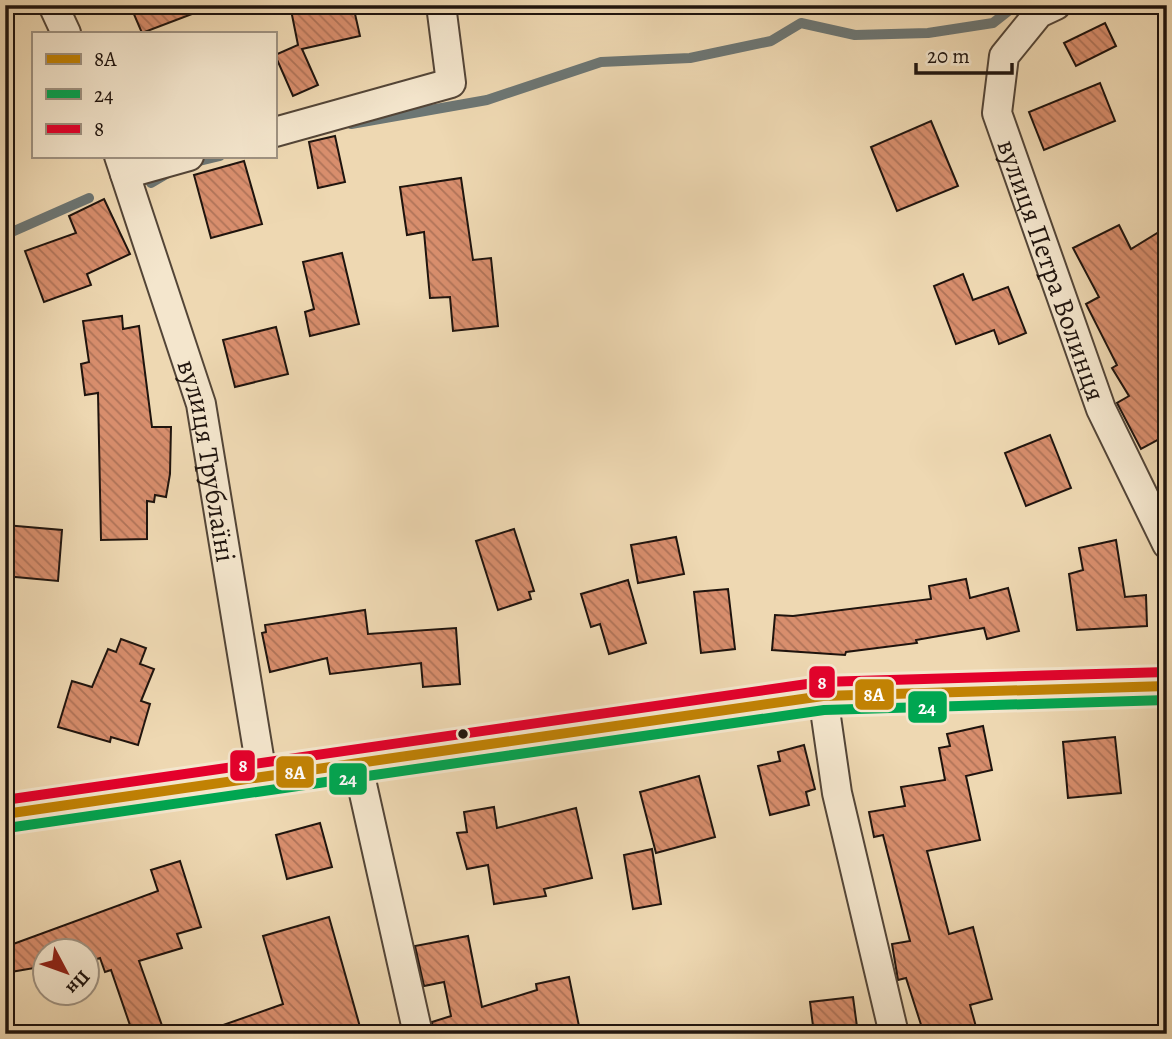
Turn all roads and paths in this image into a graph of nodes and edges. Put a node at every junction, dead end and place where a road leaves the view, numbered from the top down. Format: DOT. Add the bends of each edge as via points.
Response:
graph roads {
  1 [pos="53,5"];
  2 [pos="440,5"];
  3 [pos="1056,5"];
  4 [pos="66,32"];
  5 [pos="276,132"];
  6 [pos="174,158"];
  7 [pos="122,165"];
  8 [pos="1167,544"];
  9 [pos="1167,686"];
  10 [pos="823,696"];
  11 [pos="357,762"];
  12 [pos="262,775"];
  13 [pos="5,814"];
  14 [pos="418,1034"];
  15 [pos="894,1034"];
  1 -- 4 [label="street"];
  2 -- 5 [label="street" via="451,83"];
  3 -- 8 [label="street, вулиця Петра Волинця" via="1039,13 1004,56 998,113 1101,410"];
  6 -- 7 [label="street"];
  7 -- 12 [label="street, вулиця Трублаїні" via="201,404"];
  9 -- 10 [label="street"];
  10 -- 11 [label="street"];
  10 -- 15 [label="street" via="837,793"];
  11 -- 12 [label="street"];
  11 -- 14 [label="street"];
  12 -- 13 [label="street"];
}
